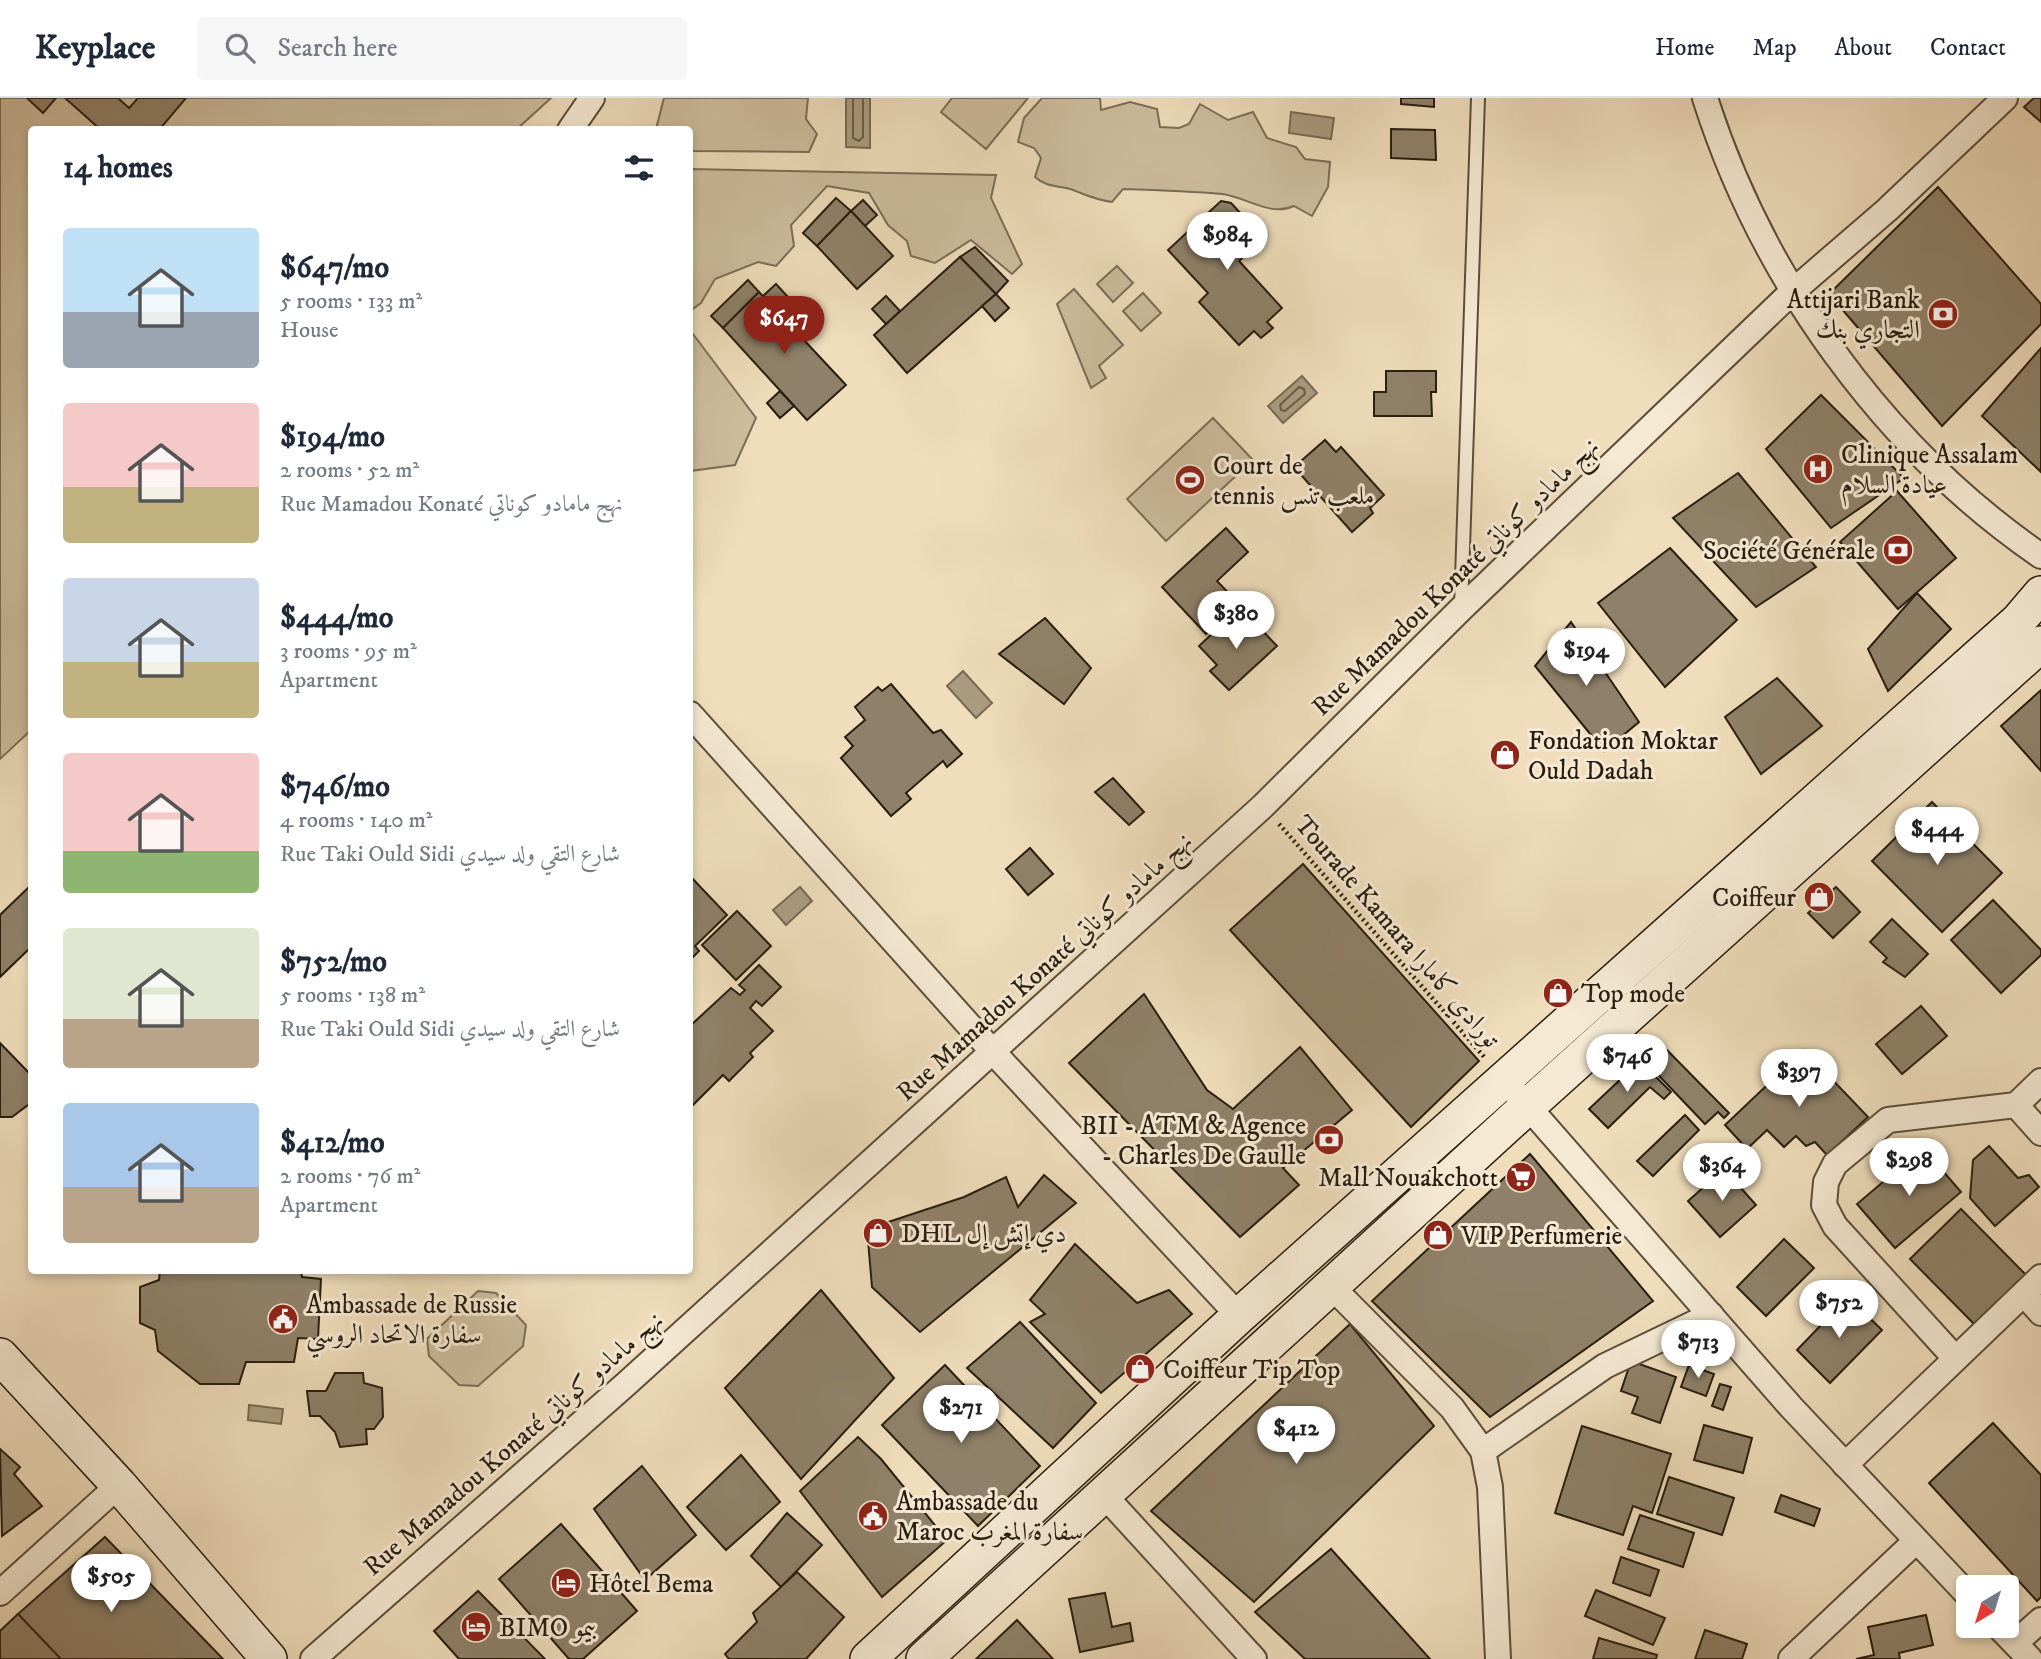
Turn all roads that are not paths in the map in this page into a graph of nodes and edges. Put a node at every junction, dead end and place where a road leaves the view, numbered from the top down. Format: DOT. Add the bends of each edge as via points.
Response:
graph roads {
  1 [pos="592,98"];
  2 [pos="1478,98"];
  3 [pos="1705,98"];
  4 [pos="2005,98"];
  5 [pos="573,126"];
  6 [pos="1792,292"];
  7 [pos="2041,556"];
  8 [pos="2041,594"];
  9 [pos="1461,609"];
  10 [pos="2041,644"];
  11 [pos="693,717"];
  12 [pos="993,1053"];
  13 [pos="2041,1081"];
  14 [pos="1517,1093"];
  15 [pos="2015,1105"];
  16 [pos="2041,1133"];
  17 [pos="2032,1285"];
  18 [pos="1332,1287"];
  19 [pos="2041,1313"];
  20 [pos="1711,1315"];
  21 [pos="1239,1317"];
  22 [pos="0,1356"];
  23 [pos="1955,1358"];
  24 [pos="1483,1451"];
  25 [pos="1845,1465"];
  26 [pos="119,1485"];
  27 [pos="1105,1496"];
  28 [pos="1916,1541"];
  29 [pos="1956,1582"];
  30 [pos="0,1593"];
  31 [pos="2041,1620"];
  32 [pos="2014,1642"];
  33 [pos="269,1659"];
  34 [pos="313,1659"];
  35 [pos="868,1659"];
  36 [pos="924,1659"];
  37 [pos="1254,1659"];
  38 [pos="1498,1659"];
  39 [pos="1791,1659"];
  1 -- 5 [label="street"];
  2 -- 9 [label="lane"];
  3 -- 6 [label="street" via="1750,209"];
  4 -- 6 [label="street, Rue Mamadou Konaté نهج مامادو كوناتي"];
  6 -- 7 [label="street" via="1836,356 1941,475"];
  6 -- 9 [label="street, Rue Mamadou Konaté نهج مامادو كوناتي"];
  8 -- 14 [label="street" via="2018,621"];
  9 -- 12 [label="street, Rue Mamadou Konaté نهج مامادو كوناتي" via="1263,806"];
  10 -- 14 [label="street"];
  11 -- 12 [label="street"];
  12 -- 21 [label="street"];
  12 -- 34 [label="street, Rue Mamadou Konaté نهج مامادو كوناتي"];
  13 -- 15 [label="street"];
  14 -- 18 [label="street"];
  14 -- 20 [label="street"];
  14 -- 21 [label="street"];
  15 -- 16 [label="street"];
  15 -- 23 [label="street" via="1888,1120 1835,1164 1826,1182 1824,1205 1835,1226"];
  17 -- 19 [label="street"];
  17 -- 23 [label="street"];
  18 -- 24 [label="street" via="1452,1408"];
  18 -- 27 [label="street"];
  20 -- 24 [label="street" via="1605,1366"];
  20 -- 25 [label="street"];
  21 -- 35 [label="street"];
  22 -- 26 [label="street"];
  23 -- 25 [label="street"];
  24 -- 38 [label="street" via="1490,1487"];
  25 -- 28 [label="street"];
  26 -- 30 [label="street"];
  26 -- 33 [label="street"];
  27 -- 36 [label="street"];
  27 -- 37 [label="street"];
  28 -- 29 [label="street"];
  28 -- 39 [label="street"];
  31 -- 32 [label="street"];
}
